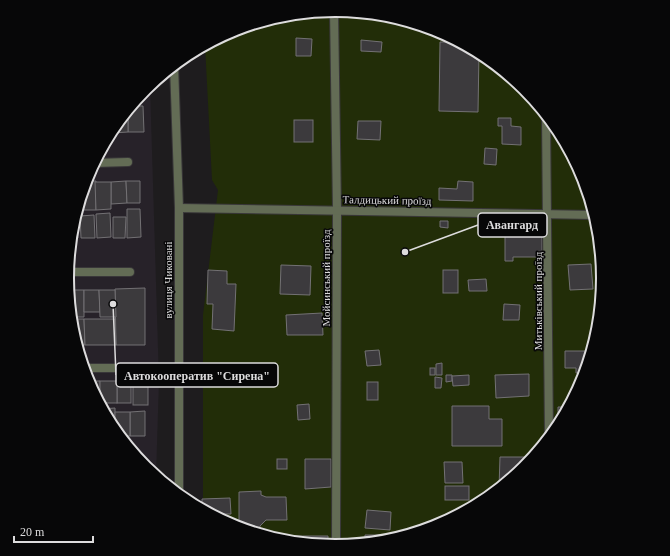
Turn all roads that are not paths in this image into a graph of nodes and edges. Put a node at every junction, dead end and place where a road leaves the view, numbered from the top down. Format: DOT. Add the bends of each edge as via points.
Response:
graph roads {
  1 [pos="334,17"];
  2 [pos="174,72"];
  3 [pos="546,125"];
  4 [pos="128,162"];
  5 [pos="101,163"];
  6 [pos="179,208"];
  7 [pos="337,210"];
  8 [pos="548,215"];
  9 [pos="588,215"];
  10 [pos="74,272"];
  11 [pos="130,272"];
  12 [pos="90,368"];
  13 [pos="128,368"];
  14 [pos="549,427"];
  15 [pos="179,487"];
  16 [pos="336,539"];
  1 -- 7 [label="street, Мойсинський проїзд"];
  2 -- 6 [label="street, вулиця Чиковані"];
  3 -- 8 [label="street, Митьківський проїзд"];
  4 -- 5 [label="street"];
  6 -- 7 [label="street, Талдицький проїзд"];
  6 -- 15 [label="street, вулиця Чиковані"];
  7 -- 8 [label="street, Талдицький проїзд"];
  7 -- 16 [label="street, Мойсинський проїзд"];
  8 -- 9 [label="street, Талдицький проїзд"];
  8 -- 14 [label="street, Митьківський проїзд"];
  10 -- 11 [label="street"];
  12 -- 13 [label="street"];
}
